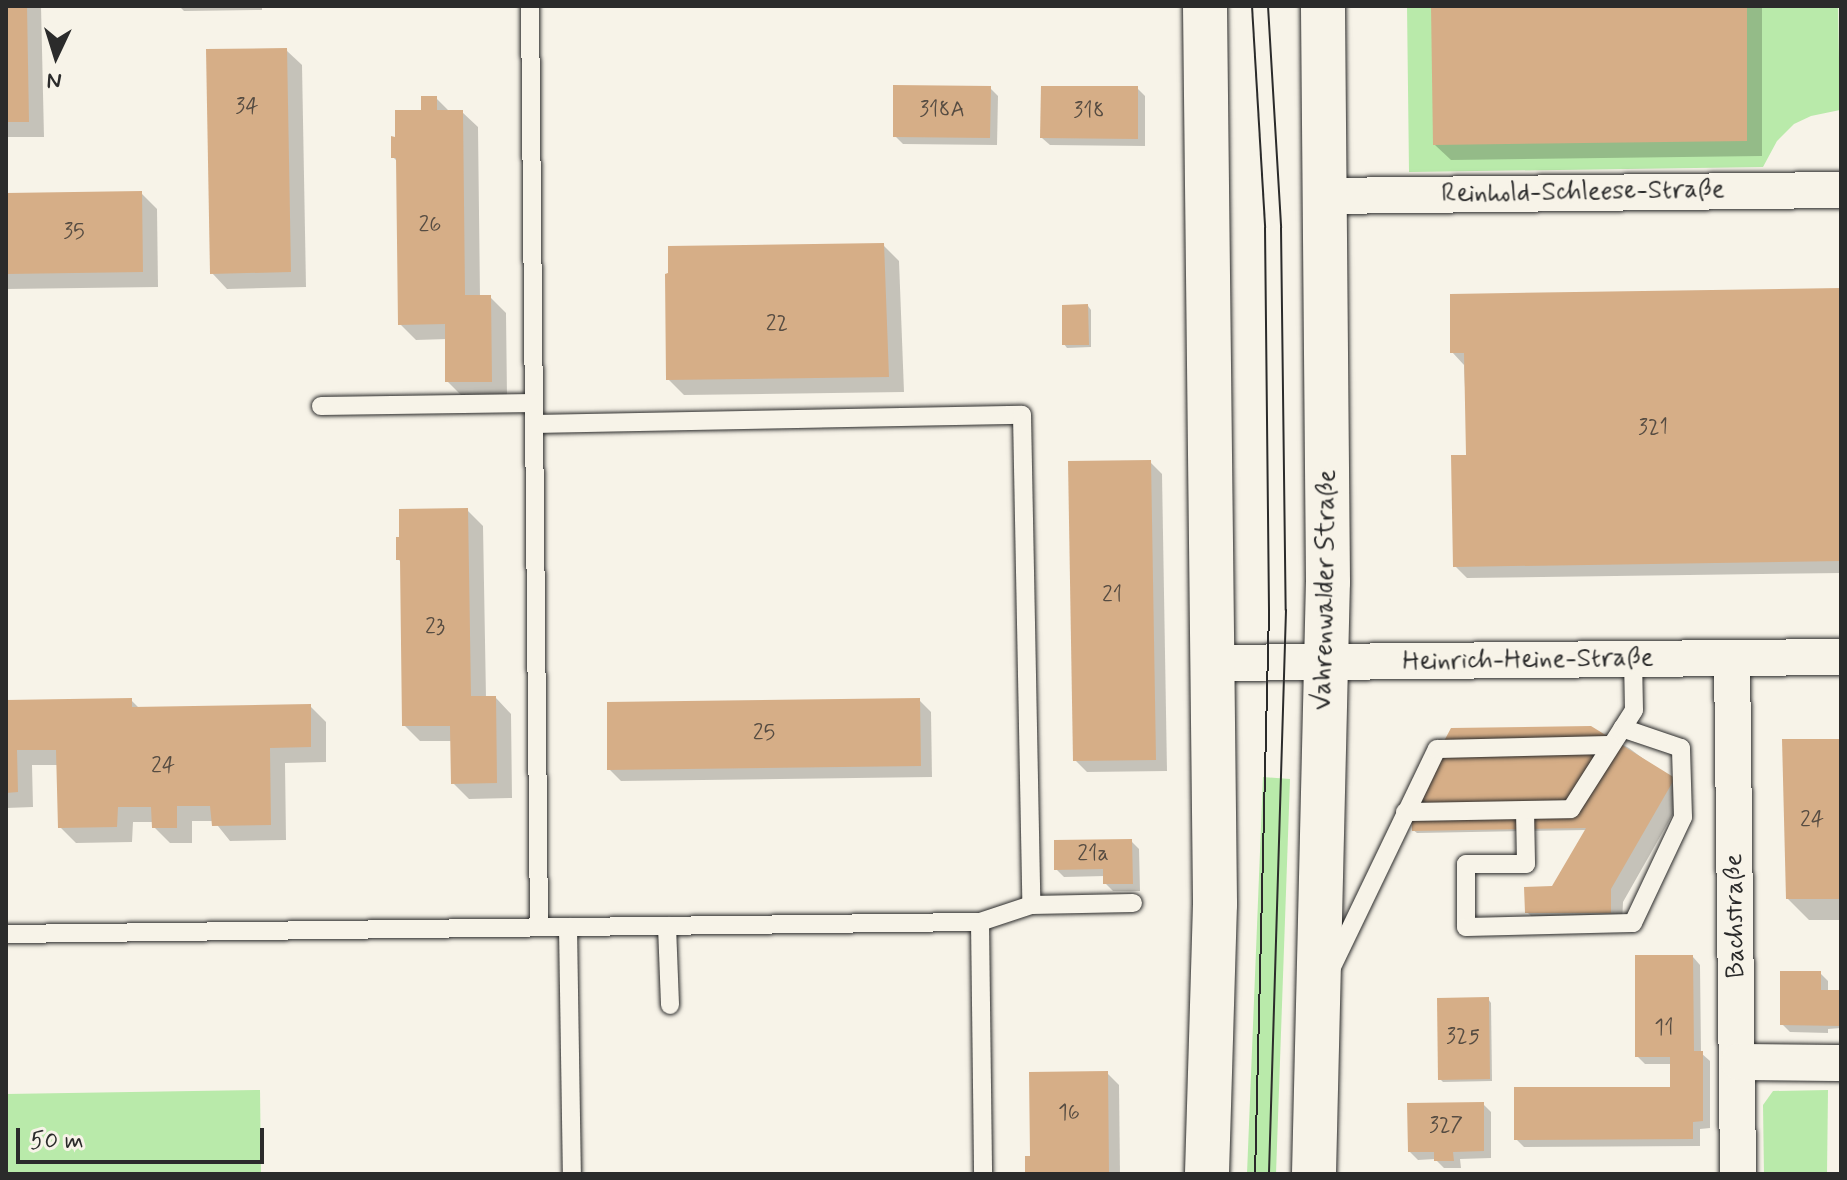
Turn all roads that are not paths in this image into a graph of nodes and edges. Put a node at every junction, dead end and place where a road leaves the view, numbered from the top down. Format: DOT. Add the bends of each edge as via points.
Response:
graph roads {
  1 [pos="530,6"];
  2 [pos="1205,6"];
  3 [pos="1323,6"];
  4 [pos="1839,190"];
  5 [pos="1325,196"];
  6 [pos="534,403"];
  7 [pos="321,406"];
  8 [pos="534,424"];
  9 [pos="1841,657"];
  10 [pos="1732,658"];
  11 [pos="1633,660"];
  12 [pos="1214,663"];
  13 [pos="1325,663"];
  14 [pos="1622,728"];
  15 [pos="1610,745"];
  16 [pos="1525,810"];
  17 [pos="1405,812"];
  18 [pos="1133,903"];
  19 [pos="1031,905"];
  20 [pos="980,922"];
  21 [pos="667,926"];
  22 [pos="539,927"];
  23 [pos="568,927"];
  24 [pos="6,934"];
  25 [pos="1320,994"];
  26 [pos="670,1005"];
  27 [pos="1739,1062"];
  28 [pos="1841,1063"];
  29 [pos="572,1174"];
  30 [pos="983,1174"];
  31 [pos="1207,1174"];
  32 [pos="1314,1174"];
  33 [pos="1738,1174"];
  1 -- 6 [label="lane"];
  2 -- 12 [label="main road"];
  3 -- 5 [label="main road, Vahrenwalder Straße"];
  4 -- 5 [label="street, Reinhold-Schleese-Straße"];
  5 -- 13 [label="main road, Vahrenwalder Straße"];
  6 -- 7 [label="lane"];
  6 -- 8 [label="lane"];
  8 -- 19 [label="lane" via="1022,415"];
  8 -- 22 [label="lane"];
  9 -- 10 [label="street, Heinrich-Heine-Straße"];
  10 -- 11 [label="street, Heinrich-Heine-Straße"];
  10 -- 27 [label="street, Bachstraße"];
  11 -- 13 [label="street, Heinrich-Heine-Straße"];
  11 -- 14 [label="lane" via="1634,710"];
  12 -- 13 [label="street, Heinrich-Heine-Straße"];
  12 -- 31 [label="main road" via="1215,904"];
  13 -- 25 [label="main road, Vahrenwalder Straße"];
  14 -- 15 [label="lane"];
  14 -- 16 [label="lane" via="1681,748 1683,817 1633,923 1466,927 1466,864 1526,864"];
  15 -- 16 [label="lane" via="1571,809"];
  15 -- 17 [label="lane" via="1437,749"];
  16 -- 17 [label="lane"];
  17 -- 25 [label="lane"];
  18 -- 19 [label="lane"];
  19 -- 20 [label="lane"];
  20 -- 21 [label="lane"];
  20 -- 30 [label="lane"];
  21 -- 23 [label="lane"];
  21 -- 26 [label="lane"];
  22 -- 23 [label="lane"];
  22 -- 24 [label="lane"];
  23 -- 29 [label="lane"];
  25 -- 32 [label="main road, Vahrenwalder Straße"];
  27 -- 28 [label="street"];
  27 -- 33 [label="street, Bachstraße"];
}
